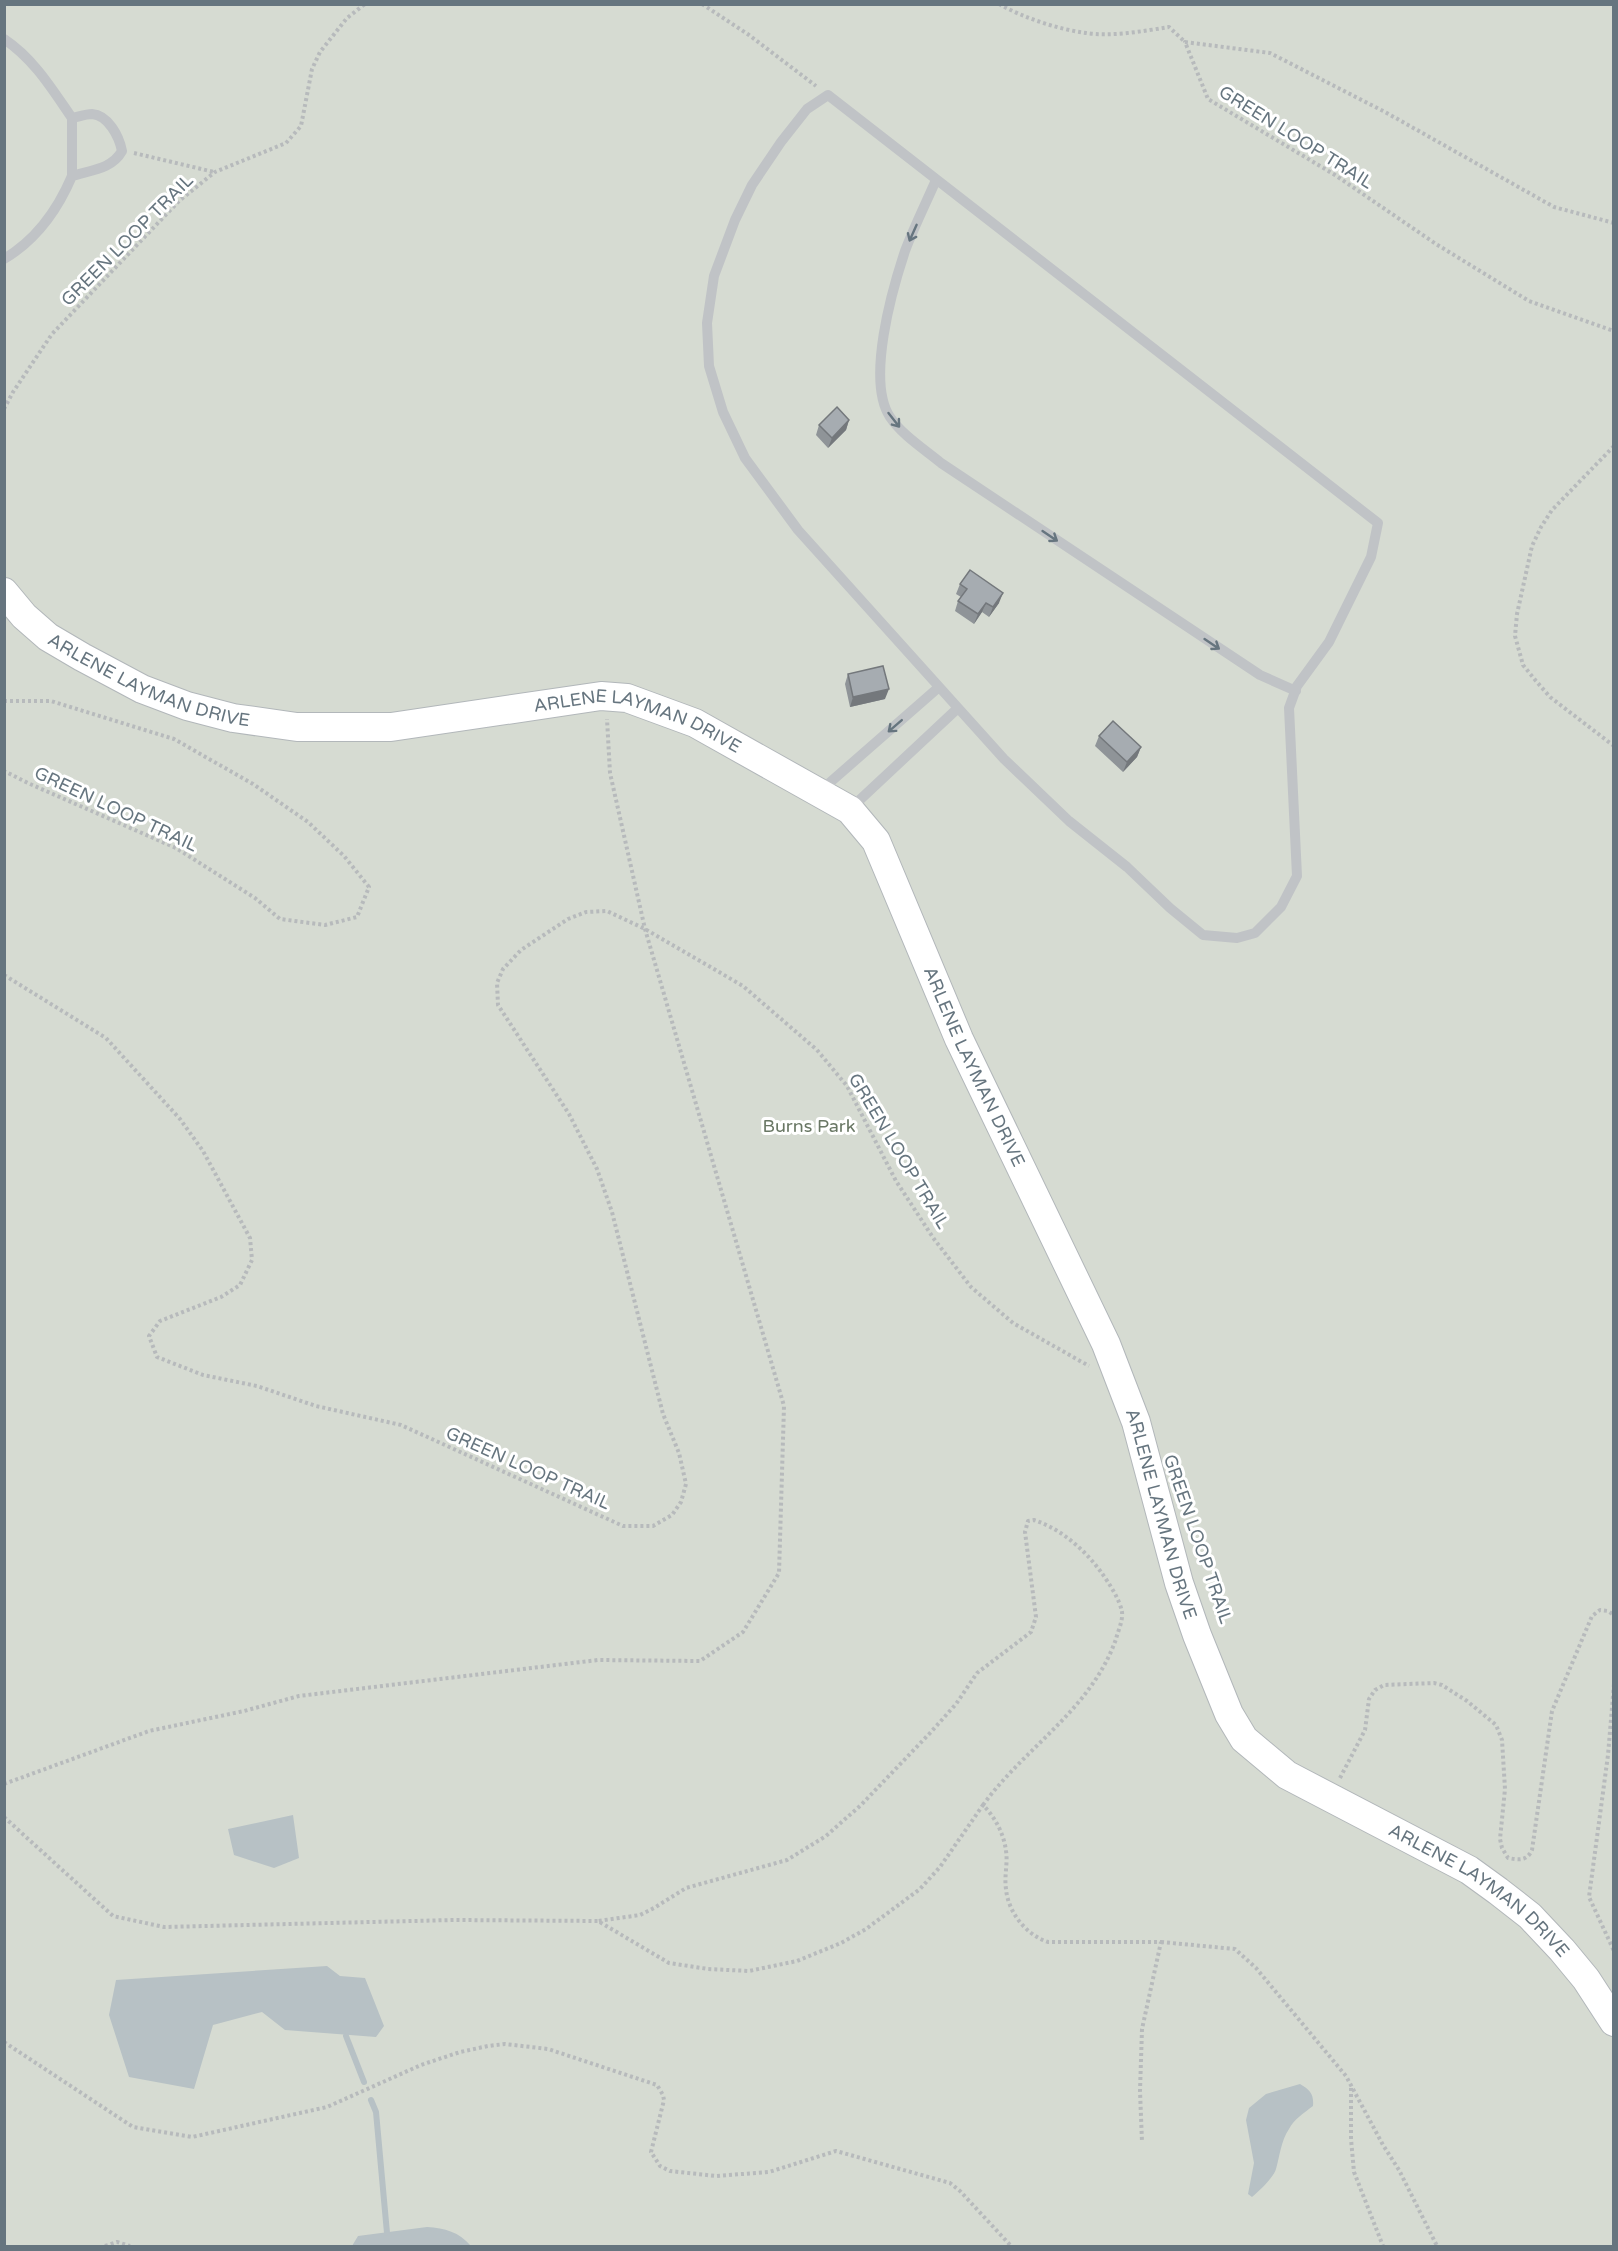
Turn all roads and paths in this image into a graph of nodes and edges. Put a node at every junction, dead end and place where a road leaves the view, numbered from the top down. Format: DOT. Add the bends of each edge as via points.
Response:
graph roads {
  1 [pos="365,4"];
  2 [pos="702,4"];
  3 [pos="999,4"];
  4 [pos="4,39"];
  5 [pos="1185,42"];
  6 [pos="828,95"];
  7 [pos="72,118"];
  8 [pos="122,151"];
  9 [pos="215,172"];
  10 [pos="72,176"];
  11 [pos="936,180"];
  12 [pos="1614,223"];
  13 [pos="4,259"];
  14 [pos="1614,331"];
  15 [pos="4,409"];
  16 [pos="1614,446"];
  17 [pos="4,592"];
  18 [pos="939,687"];
  19 [pos="1296,691"];
  20 [pos="605,697"];
  21 [pos="4,701"];
  22 [pos="958,708"];
  23 [pos="1614,746"];
  24 [pos="4,771"];
  25 [pos="819,792"];
  26 [pos="850,810"];
  27 [pos="645,929"];
  28 [pos="4,975"];
  29 [pos="1091,1367"];
  30 [pos="1614,1615"];
  31 [pos="1614,1684"];
  32 [pos="1333,1782"];
  33 [pos="4,1784"];
  34 [pos="983,1805"];
  35 [pos="4,1817"];
  36 [pos="598,1921"];
  37 [pos="1161,1942"];
  38 [pos="1614,1951"];
  39 [pos="1614,2022"];
  40 [pos="4,2042"];
  41 [pos="1351,2085"];
  42 [pos="1142,2142"];
  43 [pos="105,2247"];
  44 [pos="130,2247"];
  45 [pos="1011,2247"];
  46 [pos="1383,2247"];
  47 [pos="1437,2247"];
  1 -- 9 [label="path, GREEN LOOP TRAIL" via="347,18 320,52 312,69 301,126 286,143"];
  2 -- 6 [label="path"];
  3 -- 5 [label="path" via="1021,16 1087,33 1169,27"];
  4 -- 7 [label="lane" via="30,60"];
  5 -- 12 [label="path" via="1270,53 1554,207"];
  5 -- 14 [label="path, GREEN LOOP TRAIL" via="1208,99 1335,175 1529,301"];
  6 -- 11 [label="lane"];
  6 -- 18 [label="lane" via="807,109 781,142 752,185 735,220 714,276 707,323 709,366 723,412 745,458 798,530"];
  7 -- 8 [label="lane" via="93,114 103,118 117,135"];
  7 -- 10 [label="lane"];
  8 -- 9 [label="path"];
  8 -- 10 [label="lane" via="111,165"];
  9 -- 15 [label="path, GREEN LOOP TRAIL" via="179,201 52,334"];
  10 -- 13 [label="lane" via="50,218"];
  11 -- 19 [label="lane, one-way" via="905,251 880,352 880,387 889,416 941,463 1260,675"];
  11 -- 19 [label="lane" via="1378,523 1371,557 1329,642"];
  16 -- 23 [label="path" via="1540,527 1532,546 1515,636 1523,665 1550,697"];
  17 -- 20 [label="street, ARLENE LAYMAN DRIVE" via="48,637 82,657 142,689 233,718 297,727 391,727"];
  18 -- 22 [label="lane"];
  18 -- 25 [label="lane, one-way"];
  19 -- 22 [label="lane" via="1289,708 1297,876 1281,907 1255,933 1237,938 1203,935 1170,908 1127,867 1069,821"];
  20 -- 25 [label="street, ARLENE LAYMAN DRIVE" via="627,698 695,723"];
  20 -- 27 [label="path" via="610,773"];
  21 -- 24 [label="path, GREEN LOOP TRAIL" via="51,701 174,739 253,784 308,822 369,887 357,917 325,925 280,919 255,898 176,848"];
  22 -- 26 [label="lane"];
  25 -- 26 [label="street, ARLENE LAYMAN DRIVE"];
  26 -- 39 [label="street, ARLENE LAYMAN DRIVE" via="876,841 959,1039 1106,1344 1136,1422 1197,1635 1229,1714 1244,1739 1287,1775 1469,1870 1530,1916 1586,1979"];
  27 -- 28 [label="path, GREEN LOOP TRAIL" via="607,911 586,912 568,919 521,950 502,969 497,983 498,1005 569,1114 597,1169 612,1212 663,1413 686,1484 672,1515 653,1526 623,1526 400,1425 203,1375 157,1357 149,1336 160,1321 221,1297 240,1285 252,1260 250,1238 203,1151 180,1119 106,1038"];
  27 -- 29 [label="path, GREEN LOOP TRAIL" via="743,986 817,1050 847,1086 902,1191 971,1287 1013,1323"];
  27 -- 33 [label="path" via="784,1406 779,1573 742,1632 700,1661 598,1660 299,1696 149,1731"];
  30 -- 32 [label="path" via="1600,1610 1592,1616 1552,1711 1529,1856 1508,1858 1502,1848 1502,1740 1496,1725 1442,1685 1384,1685 1375,1690 1369,1699 1365,1730 1344,1773"];
  31 -- 38 [label="path" via="1589,1898"];
  34 -- 36 [label="path" via="920,1889 866,1929 797,1961 749,1971 708,1970 669,1963"];
  34 -- 36 [label="path" via="1090,1689 1111,1653 1122,1616 1095,1563 1067,1538 1034,1520 1028,1521 1025,1532 1036,1617 1031,1632 977,1673 932,1732 861,1805 826,1836 787,1860 686,1887 640,1915"];
  34 -- 37 [label="path" via="994,1816 1006,1848 1006,1891 1014,1916 1034,1934 1048,1942"];
  35 -- 36 [label="path" via="113,1916 164,1927"];
  37 -- 41 [label="path" via="1226,1947 1242,1953 1339,2065"];
  37 -- 42 [label="path" via="1142,2029"];
  40 -- 45 [label="path" via="133,2127 192,2137 327,2107 460,2052 506,2044 537,2046 657,2085 664,2100 651,2152 660,2166 670,2171 716,2176 756,2174 836,2151 950,2183"];
  41 -- 46 [label="path" via="1354,2172"];
  41 -- 47 [label="path"];
  43 -- 44 [label="path" via="117,2242"];
}
